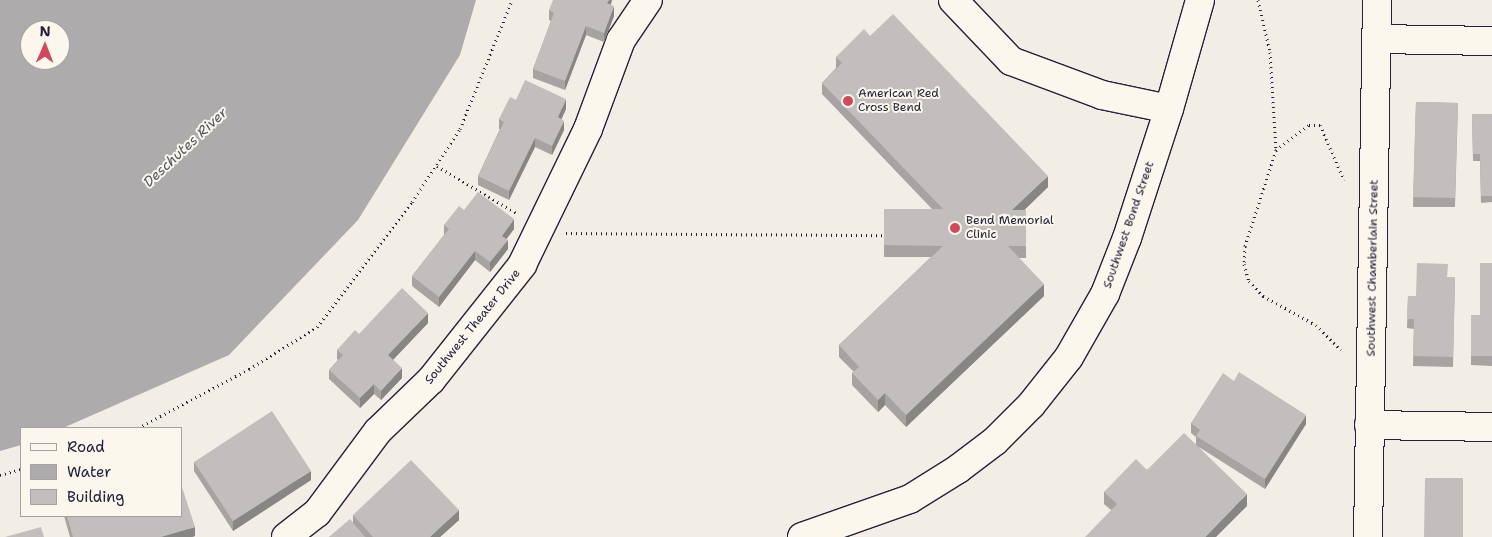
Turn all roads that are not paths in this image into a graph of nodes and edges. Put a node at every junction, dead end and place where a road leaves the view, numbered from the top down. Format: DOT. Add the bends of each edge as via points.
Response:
graph roads {
  1 [pos="648,0"];
  2 [pos="953,0"];
  3 [pos="1200,0"];
  4 [pos="1377,0"];
  5 [pos="1377,39"];
  6 [pos="1492,41"];
  7 [pos="1169,109"];
  8 [pos="1369,425"];
  9 [pos="1492,427"];
  10 [pos="286,537"];
  11 [pos="802,537"];
  12 [pos="1368,537"];
  1 -- 10 [label="street, Southwest Theater Drive" via="621,40 588,129 522,265 443,365 378,431 317,514"];
  2 -- 7 [label="street" via="1011,61 1102,95"];
  3 -- 7 [label="street, Southwest Bond Street"];
  4 -- 5 [label="street, Southwest Chamberlain Street"];
  5 -- 6 [label="street"];
  5 -- 8 [label="street, Southwest Chamberlain Street"];
  7 -- 11 [label="street, Southwest Bond Street" via="1105,294 1069,357 1031,405 995,441 958,469 910,498"];
  8 -- 9 [label="street"];
  8 -- 12 [label="street, Southwest Chamberlain Street"];
}
